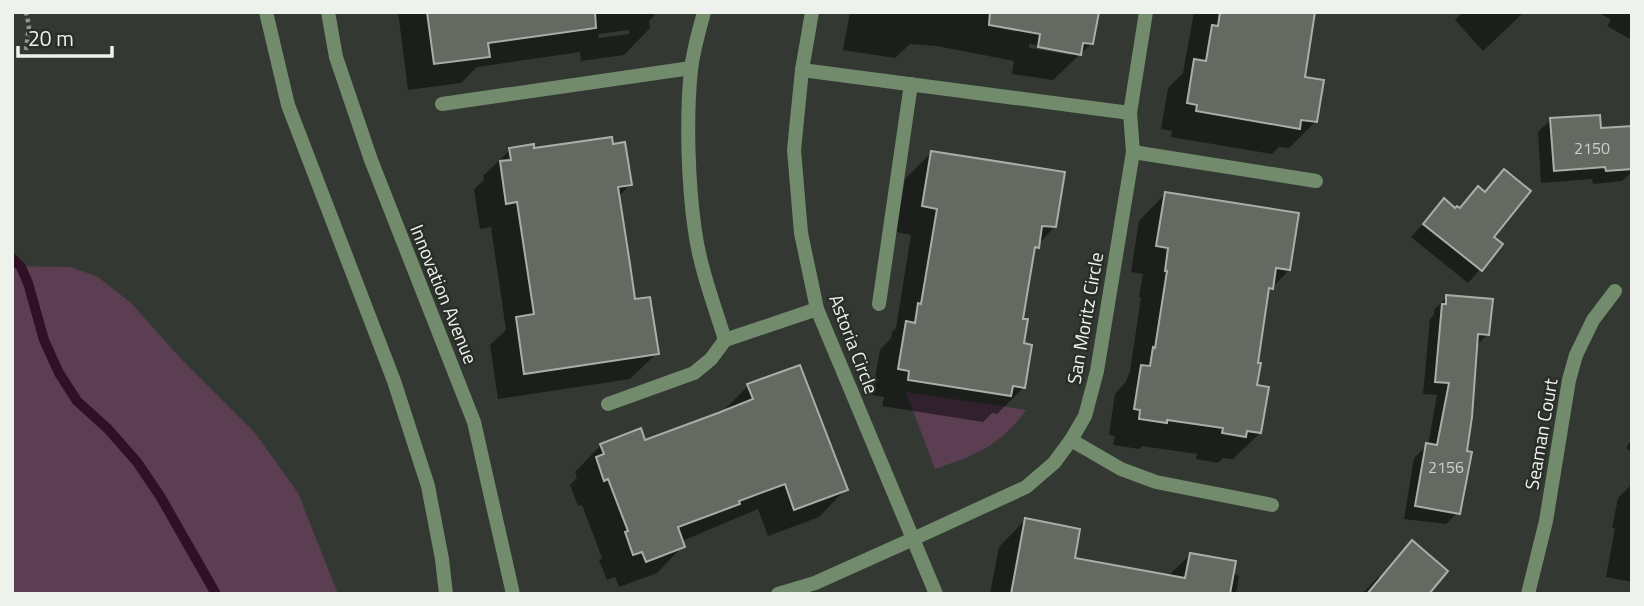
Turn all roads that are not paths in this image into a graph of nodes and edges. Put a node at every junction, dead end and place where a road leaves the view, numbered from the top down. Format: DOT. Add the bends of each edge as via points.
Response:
graph roads {
  1 [pos="266,12"];
  2 [pos="328,12"];
  3 [pos="704,12"];
  4 [pos="812,12"];
  5 [pos="1146,12"];
  6 [pos="691,68"];
  7 [pos="802,70"];
  8 [pos="911,84"];
  9 [pos="442,104"];
  10 [pos="1130,113"];
  11 [pos="1133,152"];
  12 [pos="1316,181"];
  13 [pos="1615,291"];
  14 [pos="878,304"];
  15 [pos="817,309"];
  16 [pos="725,340"];
  17 [pos="608,404"];
  18 [pos="1071,440"];
  19 [pos="1272,505"];
  20 [pos="913,539"];
  21 [pos="446,594"];
  22 [pos="513,594"];
  23 [pos="778,594"];
  24 [pos="936,594"];
  25 [pos="1528,594"];
  1 -- 21 [label="street" via="288,105 394,381 428,486"];
  2 -- 22 [label="street, Innovation Avenue" via="336,57 371,160 474,422"];
  3 -- 6 [label="street"];
  4 -- 7 [label="street, Astoria Circle"];
  5 -- 10 [label="street, San Moritz Circle"];
  6 -- 9 [label="street"];
  6 -- 16 [label="street" via="695,230"];
  7 -- 8 [label="street"];
  7 -- 15 [label="street, Astoria Circle" via="794,150 801,233"];
  8 -- 10 [label="street"];
  8 -- 14 [label="street"];
  10 -- 11 [label="street, San Moritz Circle"];
  11 -- 12 [label="street"];
  11 -- 18 [label="street, San Moritz Circle" via="1097,371 1085,416"];
  13 -- 25 [label="street, Seaman Court" via="1593,320 1576,355"];
  15 -- 16 [label="street"];
  15 -- 20 [label="street, Astoria Circle"];
  16 -- 17 [label="street" via="694,373"];
  18 -- 19 [label="street" via="1121,469 1156,482"];
  18 -- 20 [label="street, San Moritz Circle" via="1054,463 1026,487"];
  20 -- 23 [label="street, San Moritz Circle" via="815,583"];
  20 -- 24 [label="street, Astoria Circle"];
}
